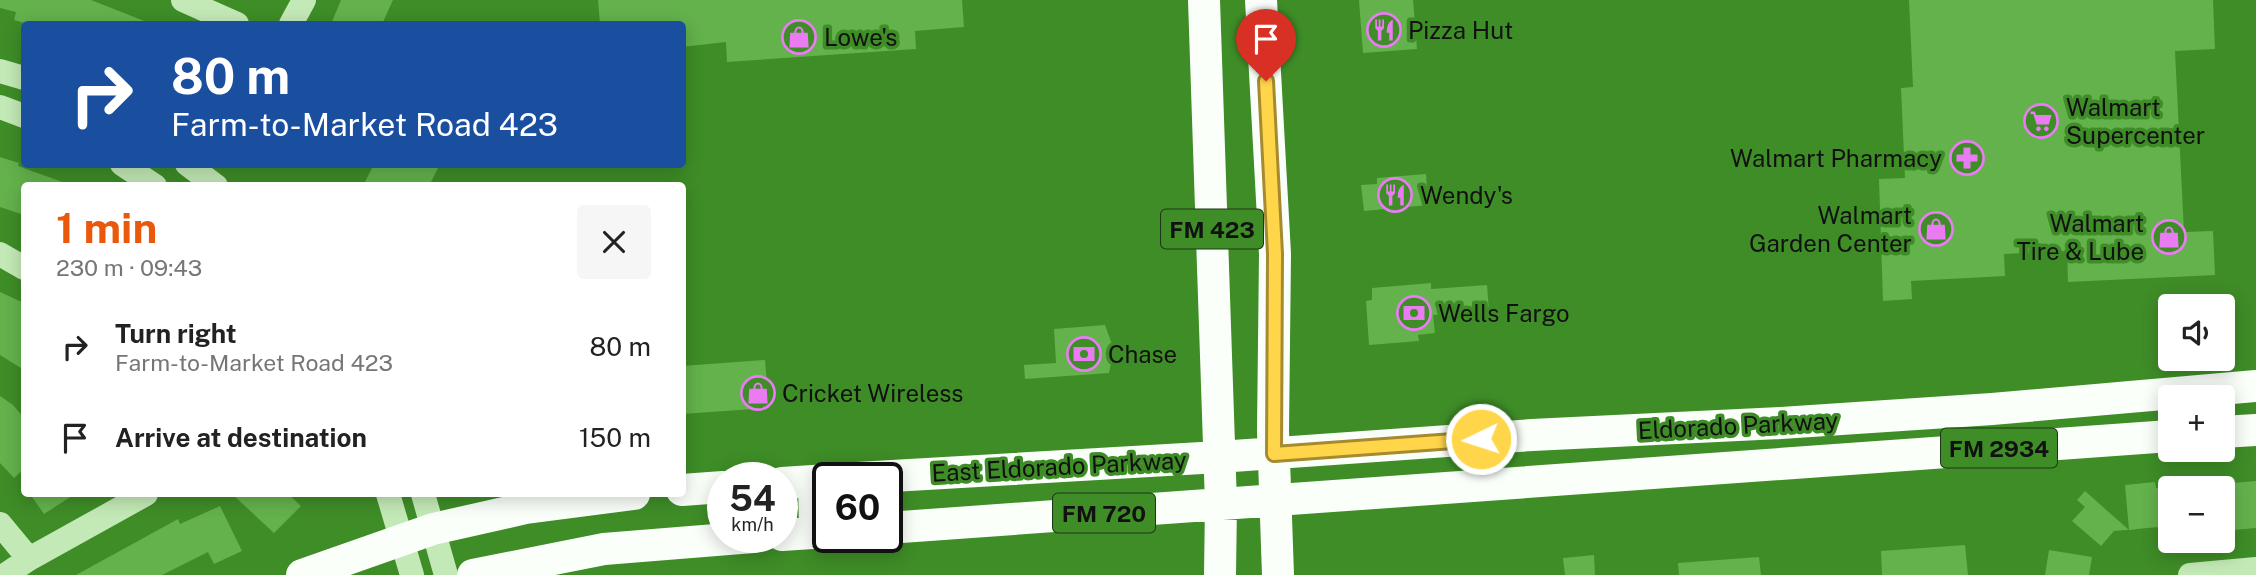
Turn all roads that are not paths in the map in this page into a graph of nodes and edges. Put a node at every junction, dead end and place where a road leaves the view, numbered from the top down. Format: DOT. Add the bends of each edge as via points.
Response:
graph roads {
  1 [pos="183,0"];
  2 [pos="304,0"];
  3 [pos="1204,0"];
  4 [pos="1261,0"];
  5 [pos="230,21"];
  6 [pos="292,21"];
  7 [pos="0,71"];
  8 [pos="21,77"];
  9 [pos="0,107"];
  10 [pos="21,115"];
  11 [pos="128,168"];
  12 [pos="192,168"];
  13 [pos="149,182"];
  14 [pos="211,182"];
  15 [pos="0,254"];
  16 [pos="21,266"];
  17 [pos="2256,386"];
  18 [pos="1825,420"];
  19 [pos="2256,430"];
  20 [pos="2235,431"];
  21 [pos="2158,437"];
  22 [pos="1274,454"];
  23 [pos="1219,457"];
  24 [pos="1829,461"];
  25 [pos="903,475"];
  26 [pos="707,488"];
  27 [pos="686,490"];
  28 [pos="141,497"];
  29 [pos="388,497"];
  30 [pos="424,497"];
  31 [pos="611,497"];
  32 [pos="1275,500"];
  33 [pos="1221,504"];
  34 [pos="0,524"];
  35 [pos="903,527"];
  36 [pos="433,528"];
  37 [pos="400,539"];
  38 [pos="707,541"];
  39 [pos="29,559"];
  40 [pos="2256,569"];
  41 [pos="5,575"];
  42 [pos="302,575"];
  43 [pos="412,575"];
  44 [pos="446,575"];
  45 [pos="473,575"];
  46 [pos="1220,575"];
  47 [pos="1278,575"];
  48 [pos="2190,575"];
  1 -- 5 [label="street"];
  2 -- 6 [label="street"];
  3 -- 23 [label="main road, FM 423"];
  4 -- 22 [label="main road, FM 423" via="1275,254"];
  7 -- 8 [label="street"];
  9 -- 10 [label="street"];
  11 -- 13 [label="street"];
  12 -- 14 [label="street"];
  15 -- 16 [label="street"];
  17 -- 18 [label="main road, Eldorado Parkway / FM 2934"];
  18 -- 22 [label="main road, Eldorado Parkway / FM 2934"];
  18 -- 24 [label="main road"];
  19 -- 20 [label="main road"];
  21 -- 24 [label="main road, Eldorado Parkway / FM 2934"];
  22 -- 23 [label="main road, Eldorado Parkway / FM 2934"];
  22 -- 32 [label="main road, FM 423"];
  23 -- 25 [label="main road, East Eldorado Parkway"];
  23 -- 33 [label="main road, FM 423"];
  24 -- 32 [label="main road, Eldorado Parkway / FM 2934"];
  26 -- 27 [label="main road"];
  28 -- 39 [label="street"];
  29 -- 37 [label="street"];
  30 -- 36 [label="street"];
  31 -- 36 [label="main road" via="526,508"];
  32 -- 33 [label="main road, Eldorado Parkway / FM 2934"];
  32 -- 47 [label="main road, FM 423"];
  33 -- 35 [label="main road, East Eldorado Parkway / FM 720"];
  33 -- 46 [label="main road, FM 423"];
  34 -- 39 [label="street"];
  36 -- 37 [label="main road"];
  36 -- 44 [label="street"];
  37 -- 42 [label="main road"];
  37 -- 43 [label="street"];
  38 -- 45 [label="main road" via="604,549"];
  39 -- 41 [label="street"];
  40 -- 48 [label="street"];
}
